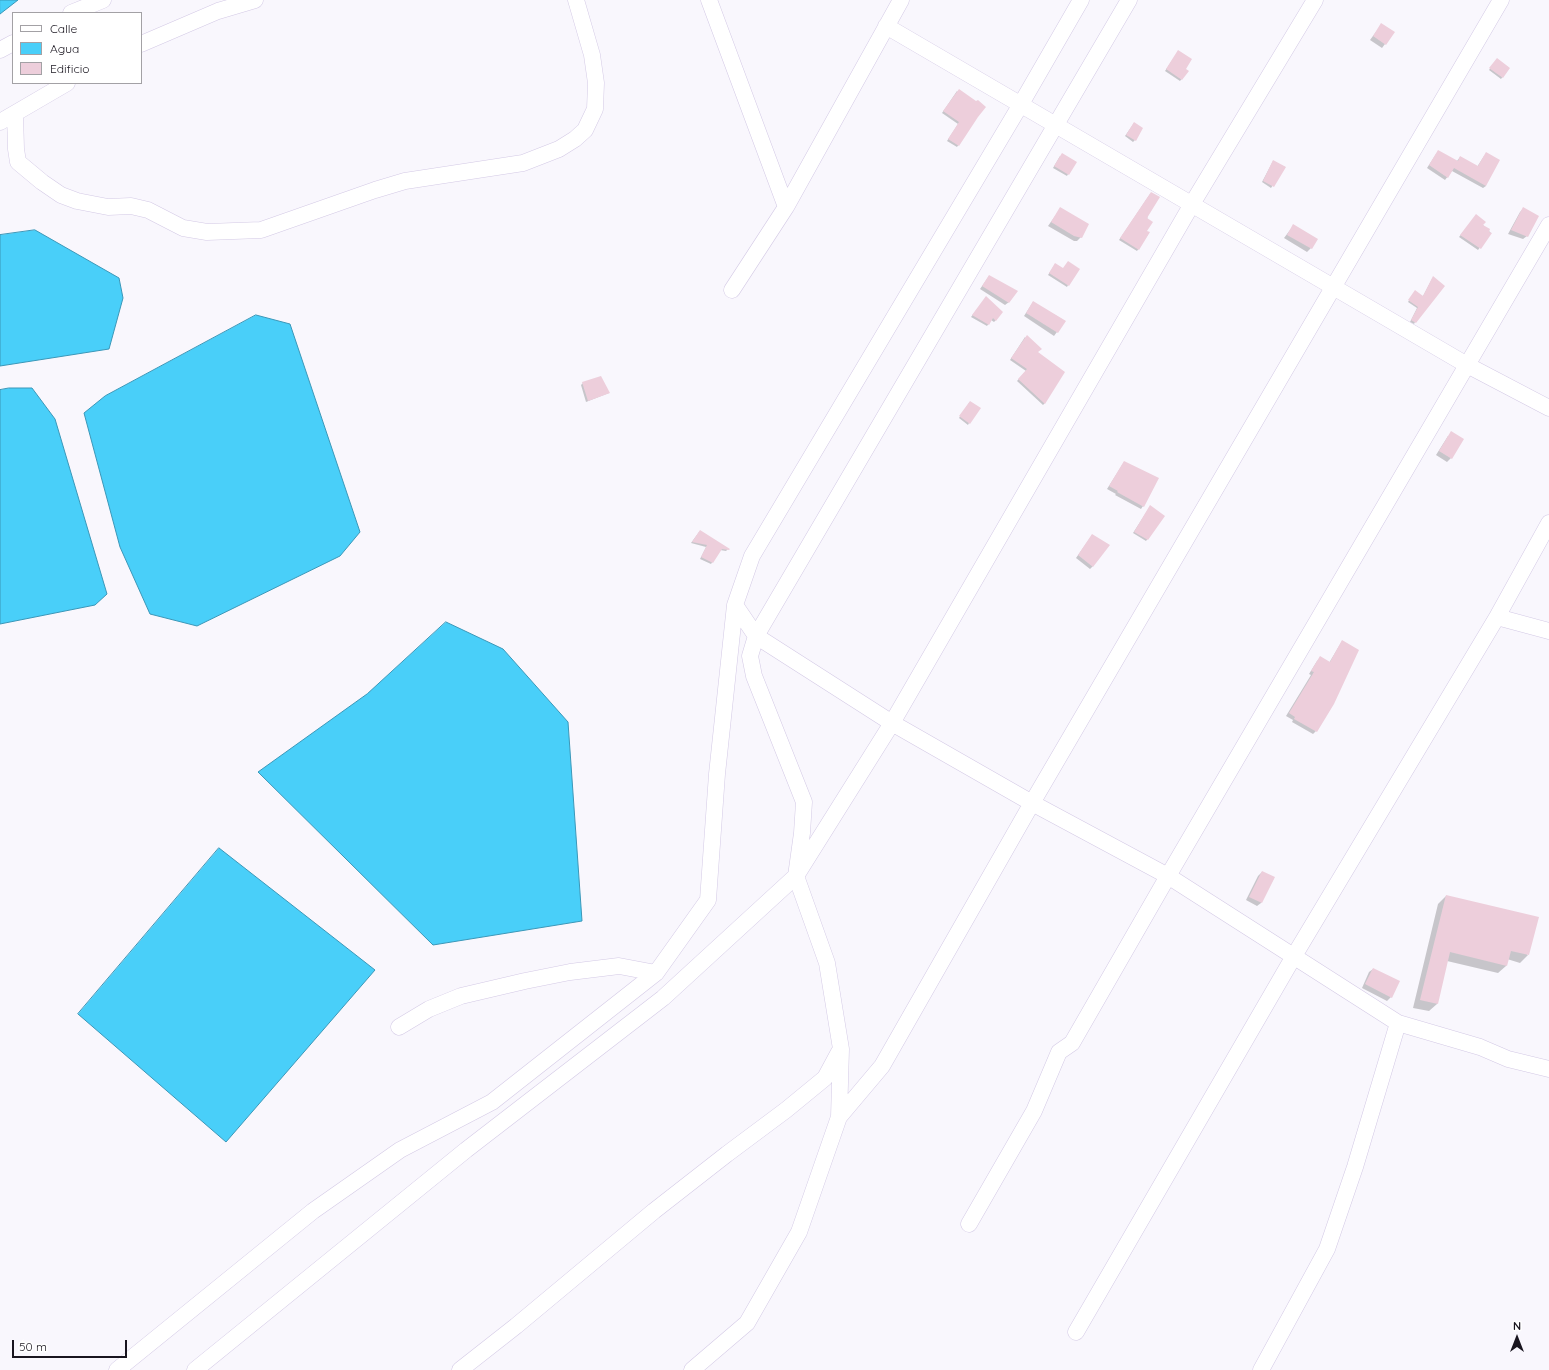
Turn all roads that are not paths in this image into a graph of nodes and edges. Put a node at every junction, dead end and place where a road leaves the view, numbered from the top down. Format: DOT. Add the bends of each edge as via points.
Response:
graph roads {
  1 [pos="103,0"];
  2 [pos="255,0"];
  3 [pos="576,0"];
  4 [pos="710,0"];
  5 [pos="901,0"];
  6 [pos="1081,0"];
  7 [pos="1129,0"];
  8 [pos="1315,0"];
  9 [pos="1501,0"];
  10 [pos="73,12"];
  11 [pos="886,26"];
  12 [pos="12,44"];
  13 [pos="142,44"];
  14 [pos="0,50"];
  15 [pos="65,84"];
  16 [pos="1021,104"];
  17 [pos="15,114"];
  18 [pos="0,122"];
  19 [pos="1055,124"];
  20 [pos="1192,204"];
  21 [pos="786,207"];
  22 [pos="1549,225"];
  23 [pos="1334,287"];
  24 [pos="732,290"];
  25 [pos="1467,365"];
  26 [pos="1549,408"];
  27 [pos="1549,523"];
  28 [pos="735,605"];
  29 [pos="1497,617"];
  30 [pos="1549,632"];
  31 [pos="756,636"];
  32 [pos="892,723"];
  33 [pos="1032,803"];
  34 [pos="796,876"];
  35 [pos="1168,876"];
  36 [pos="1294,956"];
  37 [pos="656,973"];
  38 [pos="1398,1022"];
  39 [pos="399,1027"];
  40 [pos="841,1049"];
  41 [pos="1549,1069"];
  42 [pos="839,1117"];
  43 [pos="969,1224"];
  44 [pos="1076,1332"];
  45 [pos="117,1370"];
  46 [pos="195,1370"];
  47 [pos="460,1370"];
  48 [pos="692,1370"];
  49 [pos="1261,1370"];
  1 -- 10 [label="street"];
  2 -- 13 [label="street" via="218,11"];
  3 -- 17 [label="street" via="592,55 596,98 591,120 575,139 559,149 523,164 405,181 261,230 207,232 183,228 148,210 131,206 108,207 61,195 18,162"];
  4 -- 21 [label="street"];
  5 -- 11 [label="street"];
  6 -- 16 [label="street"];
  7 -- 19 [label="street"];
  8 -- 20 [label="street"];
  9 -- 23 [label="street"];
  11 -- 16 [label="street"];
  11 -- 21 [label="street"];
  12 -- 14 [label="street"];
  15 -- 17 [label="street"];
  16 -- 19 [label="street"];
  16 -- 28 [label="street" via="752,556"];
  17 -- 18 [label="street"];
  19 -- 20 [label="street"];
  19 -- 31 [label="street"];
  20 -- 23 [label="street"];
  20 -- 32 [label="street"];
  21 -- 24 [label="street"];
  22 -- 25 [label="street"];
  23 -- 25 [label="street"];
  23 -- 33 [label="street"];
  25 -- 26 [label="street"];
  25 -- 35 [label="street"];
  27 -- 29 [label="street"];
  28 -- 31 [label="street"];
  28 -- 37 [label="street" via="717,774 708,900"];
  29 -- 30 [label="street"];
  29 -- 36 [label="street"];
  31 -- 32 [label="street"];
  31 -- 34 [label="street" via="750,656 754,676 804,802"];
  32 -- 33 [label="street"];
  32 -- 34 [label="street"];
  33 -- 35 [label="street"];
  33 -- 42 [label="street" via="882,1066"];
  34 -- 40 [label="street" via="827,963"];
  34 -- 46 [label="street" via="664,998 466,1150"];
  35 -- 36 [label="street"];
  35 -- 43 [label="street" via="1072,1043 1059,1052 1034,1111"];
  36 -- 38 [label="street"];
  36 -- 44 [label="street"];
  37 -- 39 [label="street" via="619,966 524,981 461,996 429,1009"];
  37 -- 45 [label="street" via="492,1102 400,1150 313,1211"];
  38 -- 41 [label="street" via="1480,1047 1508,1059"];
  38 -- 49 [label="street" via="1355,1167 1327,1249"];
  40 -- 42 [label="street"];
  40 -- 47 [label="street" via="825,1078 654,1211"];
  42 -- 48 [label="street" via="799,1232 747,1323"];
}
